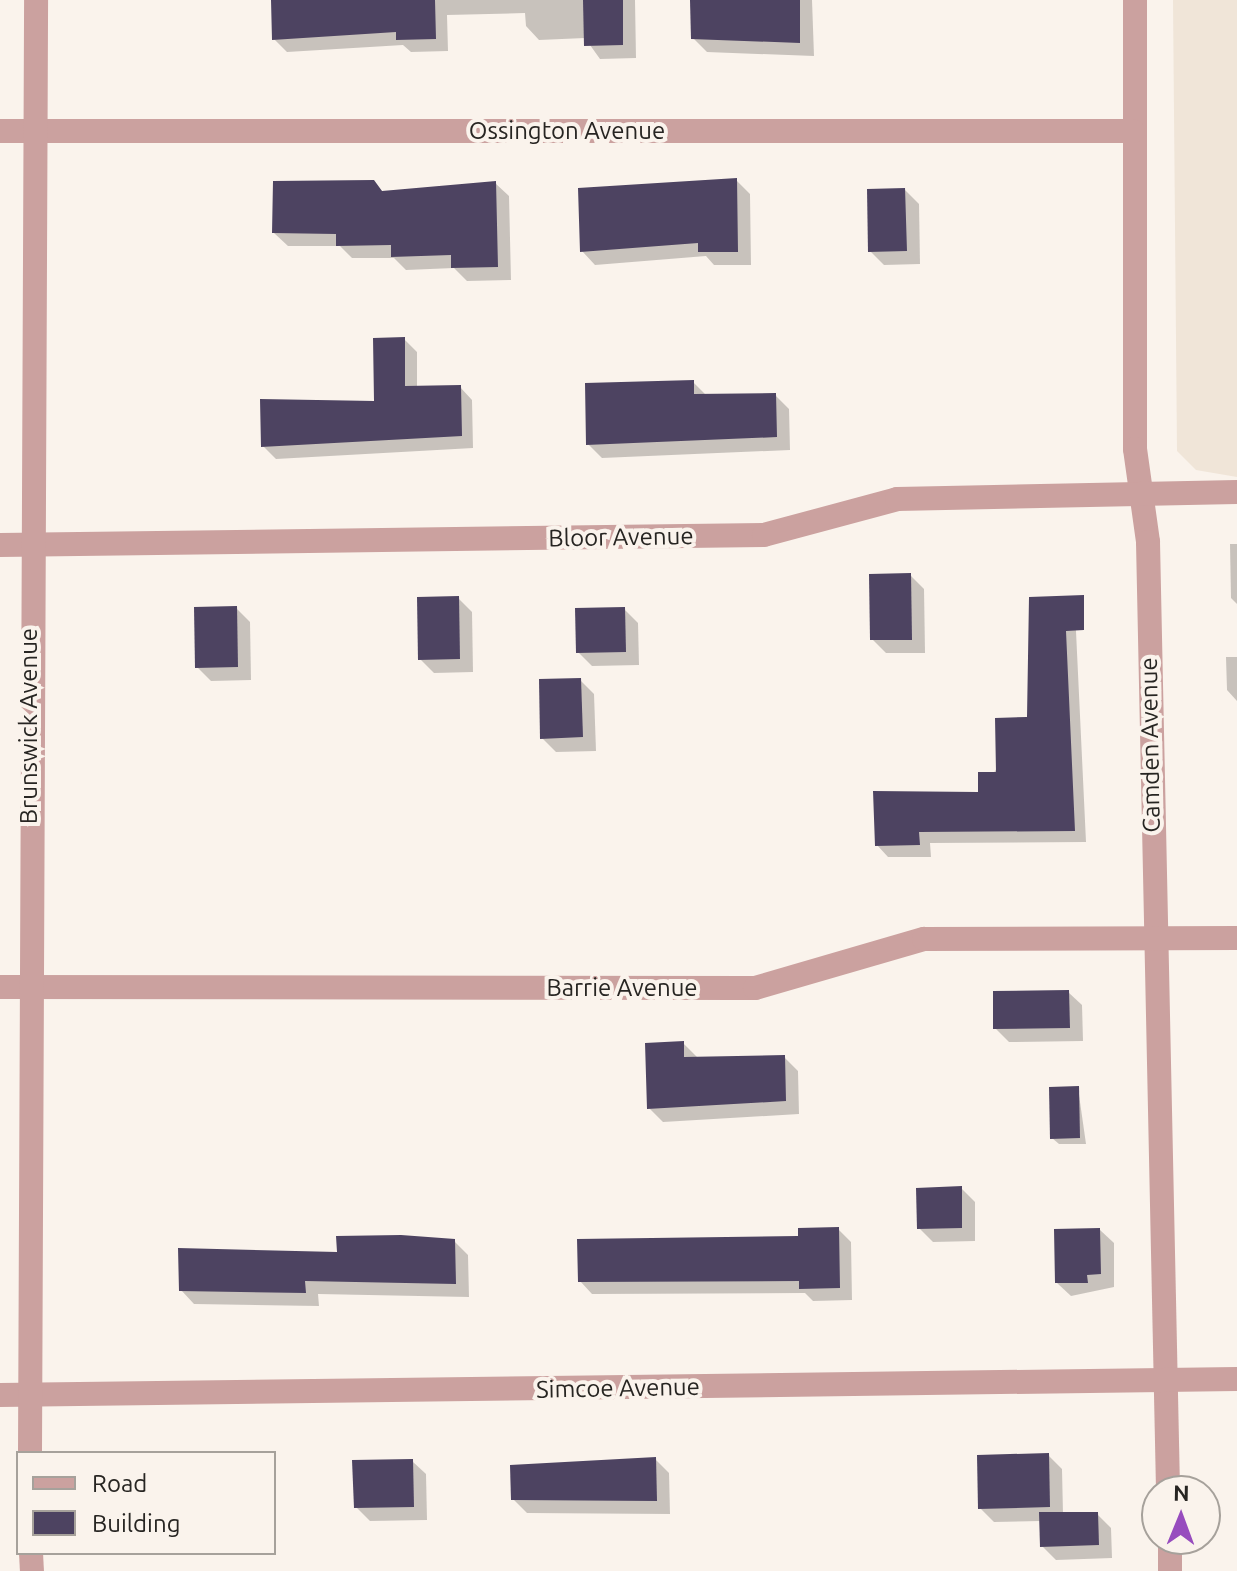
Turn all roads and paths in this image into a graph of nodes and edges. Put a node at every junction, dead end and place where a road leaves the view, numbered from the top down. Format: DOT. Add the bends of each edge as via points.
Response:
graph roads {
  1 [pos="36,0"];
  2 [pos="1135,0"];
  3 [pos="0,131"];
  4 [pos="36,131"];
  5 [pos="1133,131"];
  6 [pos="1237,492"];
  7 [pos="1140,493"];
  8 [pos="0,545"];
  9 [pos="30,545"];
  10 [pos="1237,938"];
  11 [pos="1154,939"];
  12 [pos="0,987"];
  13 [pos="28,987"];
  14 [pos="1237,1379"];
  15 [pos="1166,1380"];
  16 [pos="0,1395"];
  17 [pos="29,1396"];
  18 [pos="30,1451"];
  19 [pos="1168,1475"];
  1 -- 4 [label="street, Brunswick Avenue"];
  2 -- 5 [label="street, Camden Avenue"];
  3 -- 4 [label="street, Ossington Avenue"];
  4 -- 5 [label="street, Ossington Avenue"];
  4 -- 9 [label="street, Brunswick Avenue"];
  5 -- 7 [label="street, Camden Avenue"];
  6 -- 7 [label="street, Bloor Avenue"];
  7 -- 9 [label="street, Bloor Avenue" via="897,499 764,535"];
  7 -- 11 [label="street, Camden Avenue" via="1148,542"];
  8 -- 9 [label="street, Bloor Avenue"];
  9 -- 13 [label="street, Brunswick Avenue"];
  10 -- 11 [label="street, Barrie Avenue"];
  11 -- 13 [label="street, Barrie Avenue" via="924,939 755,988"];
  11 -- 15 [label="street, Camden Avenue"];
  12 -- 13 [label="street, Barrie Avenue"];
  13 -- 17 [label="street, Brunswick Avenue"];
  14 -- 15 [label="street, Simcoe Avenue"];
  15 -- 17 [label="street, Simcoe Avenue"];
  15 -- 19 [label="street, Camden Avenue"];
  16 -- 17 [label="street, Simcoe Avenue"];
  17 -- 18 [label="street, Brunswick Avenue"];
}
